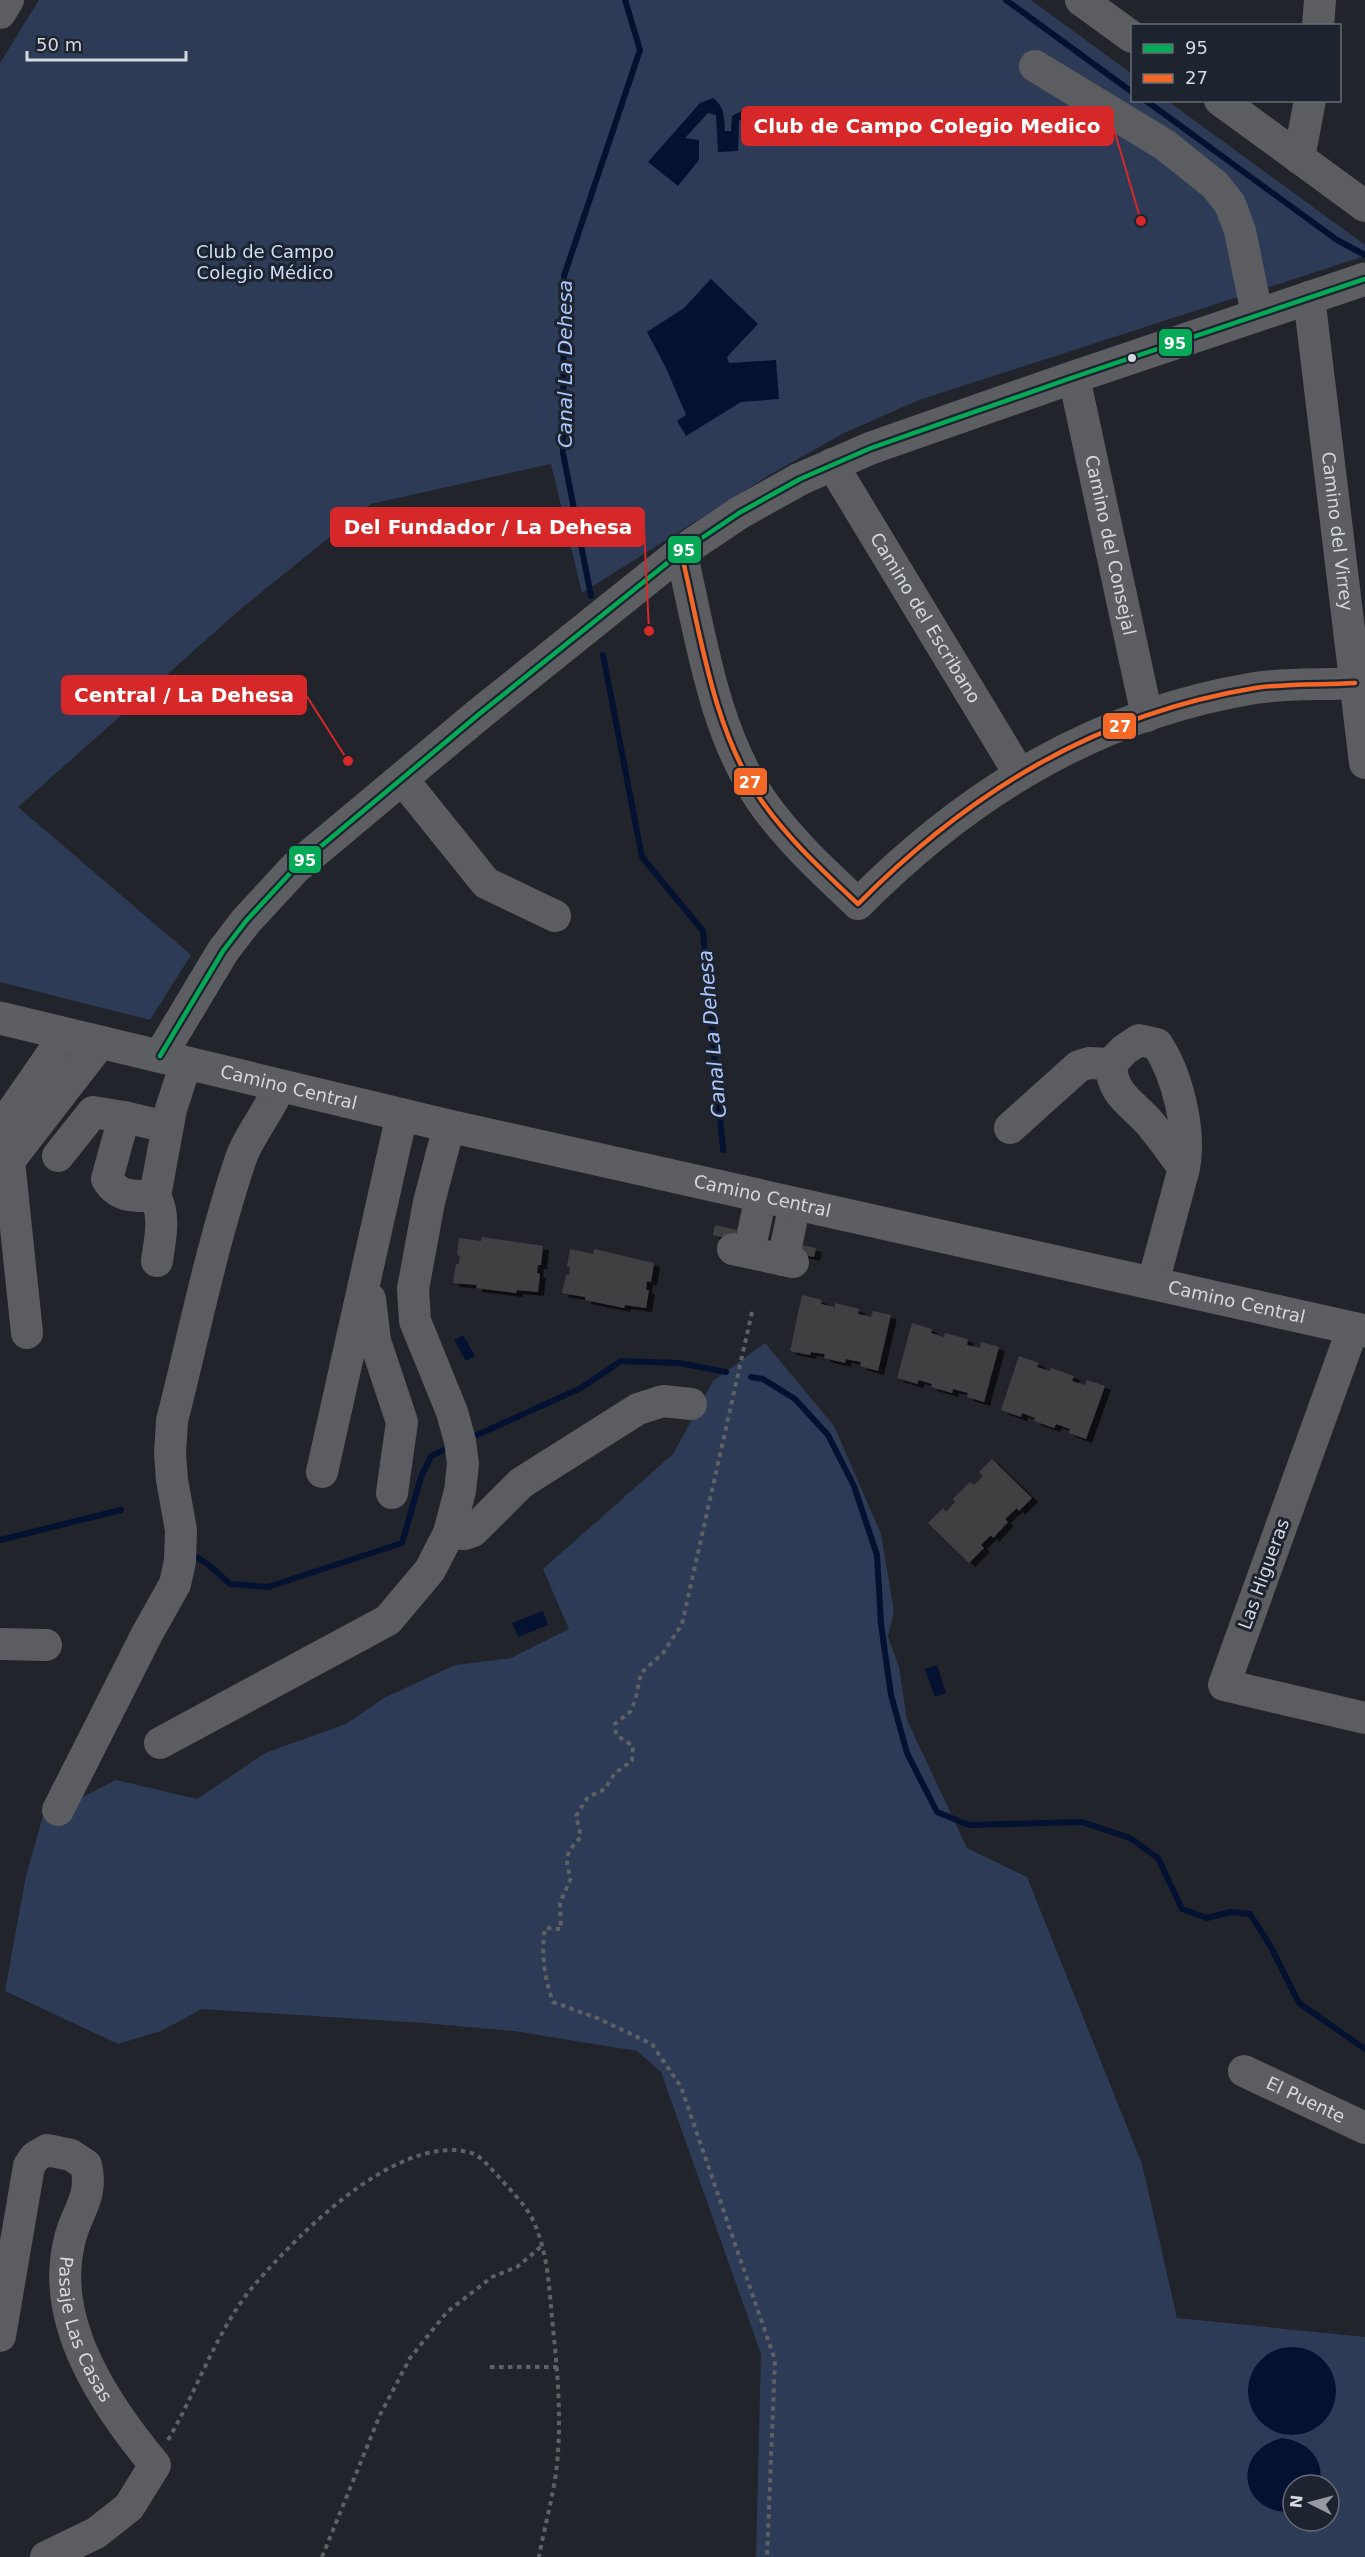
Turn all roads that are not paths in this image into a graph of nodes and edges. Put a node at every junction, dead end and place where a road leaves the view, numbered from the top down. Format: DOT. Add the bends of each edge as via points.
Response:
graph roads {
  1 [pos="8,0"];
  2 [pos="1081,0"];
  3 [pos="1320,0"];
  4 [pos="0,13"];
  5 [pos="1317,24"];
  6 [pos="1131,36"];
  7 [pos="1035,66"];
  8 [pos="1223,102"];
  9 [pos="1310,102"];
  10 [pos="1299,158"];
  11 [pos="1365,206"];
  12 [pos="1365,279"];
  13 [pos="1308,297"];
  14 [pos="1257,314"];
  15 [pos="1074,377"];
  16 [pos="832,464"];
  17 [pos="681,552"];
  18 [pos="1355,683"];
  19 [pos="1147,716"];
  20 [pos="1365,763"];
  21 [pos="1019,773"];
  22 [pos="403,780"];
  23 [pos="555,916"];
  24 [pos="0,1018"];
  25 [pos="66,1034"];
  26 [pos="101,1042"];
  27 [pos="173,1060"];
  28 [pos="1111,1064"];
  29 [pos="280,1085"];
  30 [pos="402,1114"];
  31 [pos="124,1117"];
  32 [pos="0,1125"];
  33 [pos="449,1126"];
  34 [pos="167,1127"];
  35 [pos="1010,1128"];
  36 [pos="3,1156"];
  37 [pos="58,1156"];
  38 [pos="1184,1168"];
  39 [pos="155,1196"];
  40 [pos="761,1196"];
  41 [pos="795,1204"];
  42 [pos="157,1261"];
  43 [pos="367,1275"];
  44 [pos="1153,1283"];
  45 [pos="1359,1329"];
  46 [pos="27,1333"];
  47 [pos="691,1404"];
  48 [pos="322,1472"];
  49 [pos="392,1493"];
  50 [pos="449,1533"];
  51 [pos="0,1644"];
  52 [pos="46,1645"];
  53 [pos="1365,1718"];
  54 [pos="160,1743"];
  55 [pos="58,1810"];
  56 [pos="1244,2071"];
  57 [pos="1365,2128"];
  58 [pos="0,2336"];
  59 [pos="46,2557"];
  1 -- 4 [label="street"];
  2 -- 6 [label="street"];
  3 -- 5 [label="street"];
  7 -- 14 [label="street" via="1166,145 1215,185 1230,204 1240,231"];
  8 -- 10 [label="street"];
  9 -- 10 [label="street"];
  10 -- 11 [label="street"];
  12 -- 13 [label="main road"];
  13 -- 14 [label="main road"];
  13 -- 18 [label="street, Camino del Virrey"];
  14 -- 15 [label="main road"];
  15 -- 16 [label="main road"];
  15 -- 19 [label="street, Camino del Consejal"];
  16 -- 17 [label="main road" via="738,513"];
  16 -- 21 [label="street, Camino del Escribano"];
  17 -- 21 [label="street" via="719,710 745,772 799,848 858,904 924,841"];
  17 -- 22 [label="main road"];
  18 -- 19 [label="street" via="1258,688"];
  18 -- 20 [label="street, Camino del Virrey"];
  19 -- 21 [label="street"];
  22 -- 23 [label="street" via="486,883"];
  22 -- 27 [label="main road" via="309,856 269,894 223,951"];
  24 -- 25 [label="main road, Camino Central"];
  25 -- 26 [label="main road, Camino Central"];
  25 -- 32 [label="street"];
  26 -- 27 [label="main road, Camino Central"];
  26 -- 36 [label="street"];
  27 -- 29 [label="main road, Camino Central"];
  27 -- 34 [label="street"];
  28 -- 35 [label="street" via="1079,1066"];
  28 -- 38 [label="street" via="1112,1078 1121,1096 1151,1124"];
  28 -- 38 [label="street" via="1139,1040 1157,1044 1179,1094 1187,1150"];
  29 -- 30 [label="main road, Camino Central"];
  29 -- 55 [label="street" via="242,1155 172,1421 171,1480 181,1530 175,1584"];
  30 -- 33 [label="main road, Camino Central"];
  30 -- 43 [label="street"];
  31 -- 34 [label="street"];
  31 -- 37 [label="street" via="93,1112"];
  31 -- 39 [label="street" via="107,1179 114,1190 127,1195"];
  33 -- 40 [label="main road, Camino Central"];
  33 -- 50 [label="street" via="429,1202 413,1289 415,1321 460,1441 460,1491"];
  34 -- 39 [label="street"];
  36 -- 46 [label="street"];
  38 -- 44 [label="street"];
  39 -- 42 [label="street" via="162,1221"];
  40 -- 41 [label="main road, Camino Central"];
  40 -- 41 [label="street" via="741,1250 788,1261"];
  41 -- 44 [label="main road, Camino Central"];
  43 -- 48 [label="street"];
  43 -- 49 [label="street" via="375,1341 402,1422"];
  44 -- 45 [label="main road, Camino Central"];
  45 -- 53 [label="street, Las Higueras" via="1224,1685"];
  47 -- 50 [label="street" via="663,1401 638,1409 521,1483 473,1532"];
  50 -- 54 [label="street" via="430,1569 388,1620"];
  51 -- 52 [label="street"];
  56 -- 57 [label="street, El Puente"];
  58 -- 59 [label="street, Pasaje Las Casas" via="29,2166 47,2150 71,2155 86,2165 89,2180 87,2198 69,2242 66,2279 71,2316 83,2352 110,2406 155,2465 129,2507 96,2533"];
}
